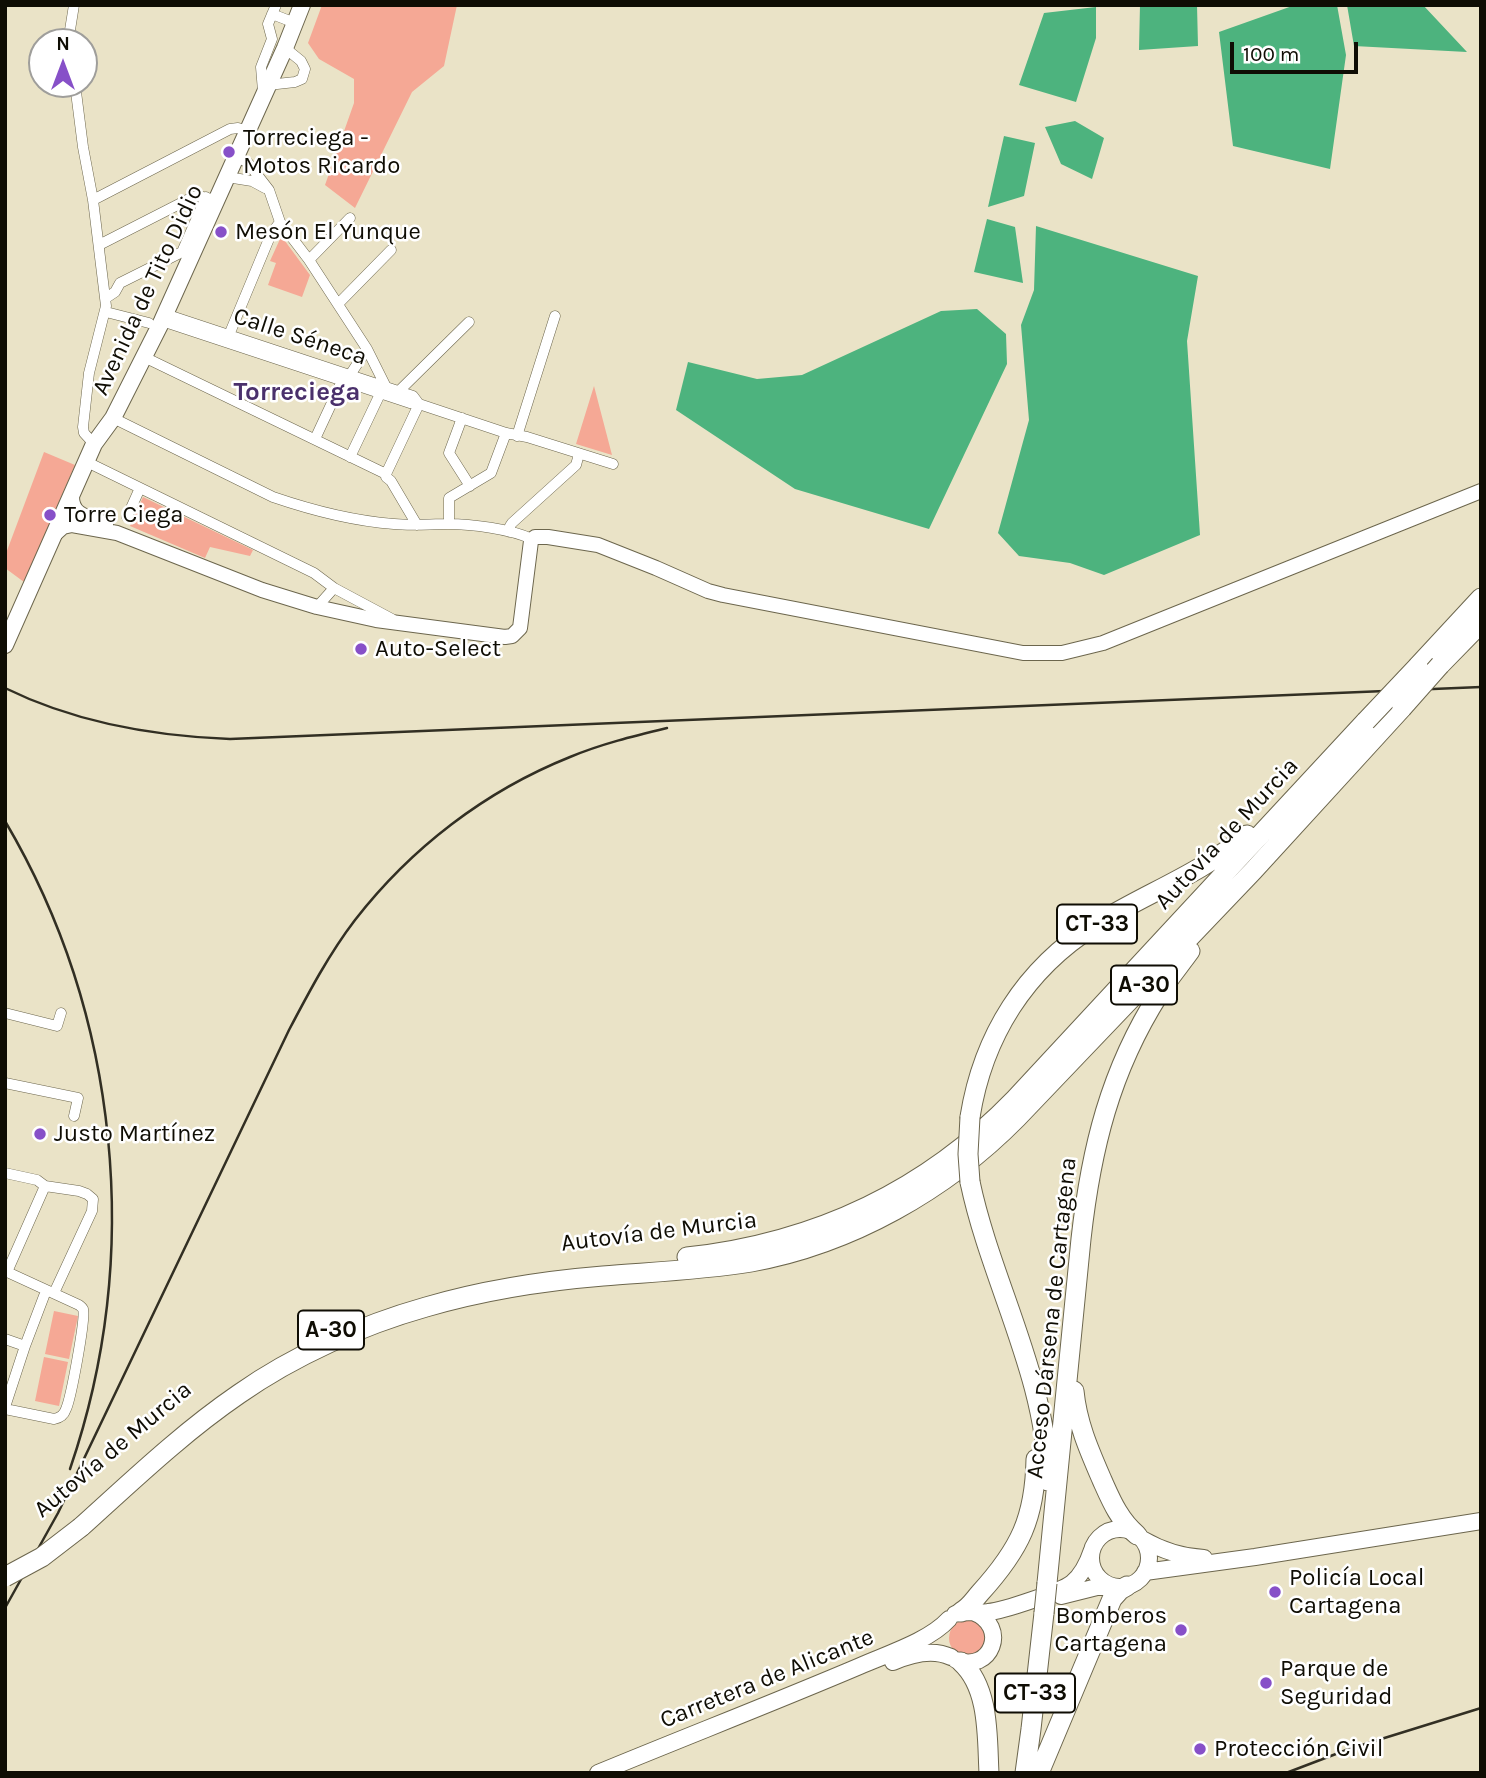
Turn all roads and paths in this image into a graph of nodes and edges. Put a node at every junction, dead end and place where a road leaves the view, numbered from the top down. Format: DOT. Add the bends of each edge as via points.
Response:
graph roads {
  1 [pos="74,5"];
  2 [pos="302,5"];
  3 [pos="274,10"];
  4 [pos="295,23"];
  5 [pos="70,28"];
  6 [pos="285,48"];
  7 [pos="266,91"];
  8 [pos="77,98"];
  9 [pos="248,131"];
  10 [pos="236,156"];
  11 [pos="227,177"];
  12 [pos="269,190"];
  13 [pos="211,199"];
  14 [pos="93,200"];
  15 [pos="351,218"];
  16 [pos="280,222"];
  17 [pos="99,245"];
  18 [pos="391,250"];
  19 [pos="309,260"];
  20 [pos="106,298"];
  21 [pos="338,304"];
  22 [pos="106,312"];
  23 [pos="555,316"];
  24 [pos="159,320"];
  25 [pos="469,322"];
  26 [pos="229,335"];
  27 [pos="368,349"];
  28 [pos="144,357"];
  29 [pos="346,378"];
  30 [pos="383,391"];
  31 [pos="399,391"];
  32 [pos="419,404"];
  33 [pos="113,418"];
  34 [pos="462,418"];
  35 [pos="511,435"];
  36 [pos="314,439"];
  37 [pos="94,444"];
  38 [pos="579,454"];
  39 [pos="349,457"];
  40 [pos="87,462"];
  41 [pos="613,464"];
  42 [pos="386,474"];
  43 [pos="470,486"];
  44 [pos="140,488"];
  45 [pos="1481,491"];
  46 [pos="71,512"];
  47 [pos="127,517"];
  48 [pos="449,524"];
  49 [pos="417,526"];
  50 [pos="510,532"];
  51 [pos="533,539"];
  52 [pos="334,588"];
  53 [pos="1481,598"];
  54 [pos="317,607"];
  55 [pos="1481,623"];
  56 [pos="402,624"];
  57 [pos="5,645"];
  58 [pos="1297,795"];
  59 [pos="1254,871"];
  60 [pos="5,1013"];
  61 [pos="61,1013"];
  62 [pos="5,1083"];
  63 [pos="74,1116"];
  64 [pos="5,1173"];
  65 [pos="45,1186"];
  66 [pos="992,1260"];
  67 [pos="644,1267"];
  68 [pos="1079,1268"];
  69 [pos="6,1273"];
  70 [pos="49,1294"];
  71 [pos="5,1339"];
  72 [pos="25,1346"];
  73 [pos="5,1408"];
  74 [pos="1481,1521"];
  75 [pos="1139,1537"];
  76 [pos="1092,1550"];
  77 [pos="1255,1557"];
  78 [pos="5,1564"];
  79 [pos="1145,1572"];
  80 [pos="5,1577"];
  81 [pos="1044,1585"];
  82 [pos="1122,1587"];
  83 [pos="1041,1613"];
  84 [pos="961,1614"];
  85 [pos="993,1643"];
  86 [pos="956,1660"];
  87 [pos="598,1773"];
  88 [pos="622,1773"];
  89 [pos="989,1773"];
  90 [pos="1016,1773"];
  91 [pos="1025,1773"];
  92 [pos="1039,1773"];
  1 -- 5 [label="street"];
  2 -- 4 [label="main road, Avenida de Tito Didio"];
  3 -- 4 [label="street"];
  3 -- 7 [label="street" via="268,24 272,39 261,67"];
  4 -- 6 [label="main road, Avenida de Tito Didio"];
  6 -- 7 [label="main road, Avenida de Tito Didio"];
  6 -- 7 [label="street" via="302,61 302,79"];
  7 -- 9 [label="main road, Avenida de Tito Didio"];
  8 -- 14 [label="street"];
  9 -- 10 [label="main road, Avenida de Tito Didio"];
  9 -- 14 [label="street" via="230,129"];
  10 -- 11 [label="main road, Avenida de Tito Didio"];
  10 -- 12 [label="street" via="248,163"];
  11 -- 12 [label="street" via="253,181"];
  11 -- 13 [label="main road, Avenida de Tito Didio"];
  12 -- 16 [label="street"];
  13 -- 17 [label="street" via="193,197"];
  13 -- 20 [label="street" via="182,252 120,283"];
  13 -- 24 [label="main road, Avenida de Tito Didio"];
  14 -- 17 [label="street"];
  15 -- 19 [label="street"];
  16 -- 19 [label="street"];
  16 -- 26 [label="street"];
  17 -- 20 [label="street"];
  18 -- 21 [label="street"];
  19 -- 21 [label="street"];
  20 -- 22 [label="street"];
  21 -- 27 [label="street"];
  22 -- 24 [label="street"];
  22 -- 37 [label="street" via="89,373 83,427"];
  23 -- 35 [label="street"];
  24 -- 26 [label="street, Calle Séneca"];
  24 -- 28 [label="main road, Avenida de Tito Didio"];
  24 -- 29 [label="street, Calle Séneca"];
  25 -- 31 [label="street"];
  26 -- 29 [label="street, Calle Séneca"];
  27 -- 29 [label="street"];
  27 -- 30 [label="street"];
  28 -- 33 [label="main road, Avenida de Tito Didio"];
  28 -- 36 [label="street"];
  29 -- 30 [label="street, Calle Séneca"];
  29 -- 36 [label="street"];
  30 -- 31 [label="street, Calle Séneca"];
  30 -- 32 [label="street, Calle Séneca"];
  30 -- 39 [label="street"];
  31 -- 32 [label="street, Calle Séneca"];
  32 -- 34 [label="street, Calle Séneca"];
  32 -- 42 [label="street"];
  33 -- 37 [label="main road, Avenida de Tito Didio"];
  33 -- 49 [label="street" via="273,497 355,519"];
  34 -- 35 [label="street, Calle Séneca"];
  34 -- 43 [label="street" via="449,453"];
  35 -- 38 [label="street, Calle Séneca"];
  35 -- 43 [label="street" via="491,472"];
  36 -- 39 [label="street"];
  37 -- 40 [label="main road, Avenida de Tito Didio"];
  38 -- 41 [label="street, Calle Séneca"];
  38 -- 50 [label="street" via="576,465 512,523"];
  39 -- 42 [label="street"];
  40 -- 44 [label="street"];
  40 -- 46 [label="main road, Avenida de Tito Didio"];
  42 -- 49 [label="street"];
  43 -- 48 [label="street" via="449,498"];
  44 -- 47 [label="street"];
  44 -- 52 [label="street" via="314,572"];
  45 -- 51 [label="main road" via="1103,643 1062,653 1023,653 723,595 598,545"];
  46 -- 54 [label="main road" via="262,590"];
  46 -- 57 [label="main road, Avenida de Tito Didio" via="54,535"];
  48 -- 49 [label="street"];
  48 -- 50 [label="street"];
  50 -- 51 [label="street"];
  51 -- 56 [label="main road" via="520,628 512,636"];
  52 -- 54 [label="street"];
  52 -- 56 [label="street"];
  53 -- 58 [label="highway, Autovía de Murcia / A-30, bridge"];
  54 -- 56 [label="main road"];
  55 -- 59 [label="highway, Autovía de Murcia / A-30, bridge"];
  58 -- 66 [label="highway, Acceso Dársena de Cartagena / CT-33, bridge" via="1219,856 1067,945 1044,965 1004,1017 975,1089 968,1154 977,1212"];
  58 -- 67 [label="highway, Autovía de Murcia / A-30" via="1007,1108 928,1173 857,1212 796,1236"];
  59 -- 67 [label="highway, Autovía de Murcia / A-30" via="1009,1126 937,1185 864,1226 790,1253 725,1266"];
  59 -- 68 [label="highway, Acceso Dársena de Cartagena / CT-33" via="1160,992 1126,1056 1094,1153"];
  60 -- 61 [label="street" via="57,1026"];
  62 -- 63 [label="street" via="78,1098"];
  64 -- 65 [label="street"];
  65 -- 69 [label="street"];
  65 -- 70 [label="street" via="92,1196 94,1206"];
  66 -- 81 [label="highway, Acceso Dársena de Cartagena / CT-33" via="1031,1378 1045,1443"];
  66 -- 84 [label="highway" via="1028,1394 1035,1440 1034,1490 1014,1551"];
  67 -- 78 [label="highway, Autovía de Murcia / A-30" via="538,1271 483,1280 397,1304 326,1332 233,1383 54,1534"];
  67 -- 80 [label="highway, Autovía de Murcia / A-30, bridge" via="472,1294 331,1343 230,1400 71,1535"];
  68 -- 75 [label="highway" via="1074,1391 1079,1423 1114,1506"];
  68 -- 81 [label="highway, Acceso Dársena de Cartagena / CT-33"];
  69 -- 70 [label="street"];
  70 -- 72 [label="street"];
  70 -- 73 [label="street" via="83,1316 66,1410 54,1419"];
  71 -- 72 [label="street"];
  72 -- 73 [label="street"];
  74 -- 77 [label="main road"];
  75 -- 76 [label="main road" via="1125,1530 1112,1531 1101,1536"];
  75 -- 77 [label="main road" via="1182,1556"];
  75 -- 79 [label="main road" via="1149,1554"];
  76 -- 82 [label="main road" via="1095,1573 1104,1582"];
  76 -- 84 [label="main road, Carretera de Alicante" via="1082,1573 1067,1586 993,1612"];
  77 -- 79 [label="main road"];
  79 -- 82 [label="main road"];
  81 -- 83 [label="highway, Acceso Dársena de Cartagena / CT-33"];
  82 -- 85 [label="main road" via="1088,1589 1016,1612 1002,1623"];
  82 -- 92 [label="highway" via="1112,1599"];
  83 -- 90 [label="highway, Acceso Dársena de Cartagena / CT-33"];
  83 -- 91 [label="highway, Acceso Dársena de Cartagena / CT-33"];
  84 -- 85 [label="main road" via="982,1616 990,1625"];
  84 -- 86 [label="main road" via="943,1628 941,1637 943,1648"];
  84 -- 87 [label="main road, Carretera de Alicante" via="892,1652"];
  85 -- 86 [label="main road" via="981,1660"];
  86 -- 88 [label="main road, Carretera de Alicante" via="941,1653 905,1657"];
  86 -- 89 [label="highway" via="972,1676 981,1699"];
}
